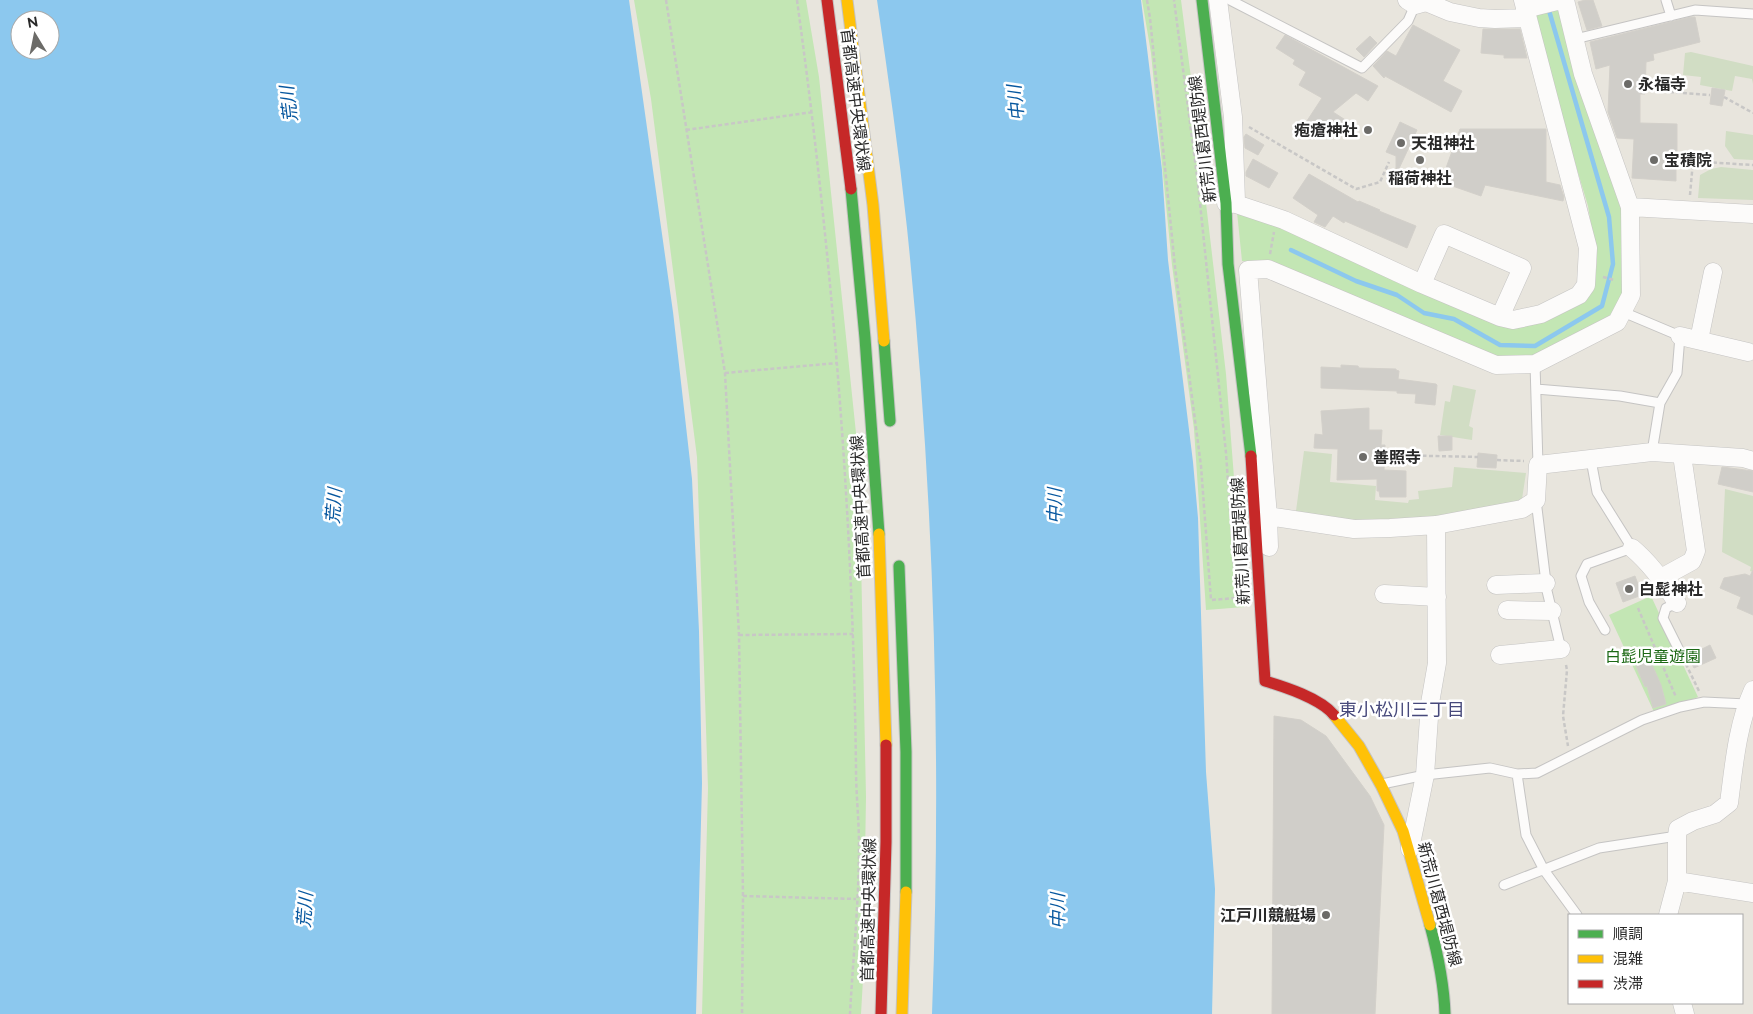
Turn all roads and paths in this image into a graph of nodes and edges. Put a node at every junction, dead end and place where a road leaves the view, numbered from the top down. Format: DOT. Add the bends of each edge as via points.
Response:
graph roads {
  1 [pos="666,0"];
  2 [pos="797,0"];
  3 [pos="827,0"];
  4 [pos="847,0"];
  5 [pos="1147,0"];
  6 [pos="1174,0"];
  7 [pos="1202,0"];
  8 [pos="1666,0"];
  9 [pos="1560,1"];
  10 [pos="1222,2"];
  11 [pos="1411,2"];
  12 [pos="1527,9"];
  13 [pos="1753,14"];
  14 [pos="1671,16"];
  15 [pos="1575,39"];
  16 [pos="1657,91"];
  17 [pos="1710,95"];
  18 [pos="1724,97"];
  19 [pos="813,112"];
  20 [pos="1753,113"];
  21 [pos="1233,118"];
  22 [pos="686,130"];
  23 [pos="1687,161"];
  24 [pos="1693,161"];
  25 [pos="1390,162"];
  26 [pos="1753,165"];
  27 [pos="1690,202"];
  28 [pos="1231,203"];
  29 [pos="1630,207"];
  30 [pos="1753,214"];
  31 [pos="1277,218"];
  32 [pos="1268,269"];
  33 [pos="1713,272"];
  34 [pos="1586,274"];
  35 [pos="1422,284"];
  36 [pos="1631,284"];
  37 [pos="1623,312"];
  38 [pos="1500,317"];
  39 [pos="1680,336"];
  40 [pos="1698,340"];
  41 [pos="1748,352"];
  42 [pos="837,363"];
  43 [pos="1535,364"];
  44 [pos="725,373"];
  45 [pos="1536,389"];
  46 [pos="1660,402"];
  47 [pos="1255,432"];
  48 [pos="891,434"];
  49 [pos="1652,452"];
  50 [pos="1390,455"];
  51 [pos="1682,455"];
  52 [pos="1478,457"];
  53 [pos="1496,460"];
  54 [pos="1591,460"];
  55 [pos="1753,461"];
  56 [pos="1538,463"];
  57 [pos="1536,500"];
  58 [pos="1268,516"];
  59 [pos="1436,525"];
  60 [pos="1632,548"];
  61 [pos="898,558"];
  62 [pos="1661,578"];
  63 [pos="1546,583"];
  64 [pos="1496,585"];
  65 [pos="1384,594"];
  66 [pos="1437,597"];
  67 [pos="1677,603"];
  68 [pos="1638,608"];
  69 [pos="1507,610"];
  70 [pos="1552,611"];
  71 [pos="1605,630"];
  72 [pos="853,634"];
  73 [pos="739,635"];
  74 [pos="1562,648"];
  75 [pos="1678,648"];
  76 [pos="1500,655"];
  77 [pos="1274,685"];
  78 [pos="1750,697"];
  79 [pos="1704,702"];
  80 [pos="1680,707"];
  81 [pos="1570,756"];
  82 [pos="1516,774"];
  83 [pos="1425,775"];
  84 [pos="1381,785"];
  85 [pos="1677,836"];
  86 [pos="1410,852"];
  87 [pos="1544,870"];
  88 [pos="1677,881"];
  89 [pos="1504,885"];
  90 [pos="1753,893"];
  91 [pos="743,896"];
  92 [pos="856,899"];
  93 [pos="1576,914"];
  94 [pos="1668,914"];
  95 [pos="742,1014"];
  96 [pos="850,1014"];
  97 [pos="881,1014"];
  98 [pos="902,1014"];
  99 [pos="1445,1014"];
  1 -- 22 [label="path"];
  2 -- 19 [label="path"];
  3 -- 97 [label="main road, 首都高速中央環状線" via="853,207 878,530 887,784"];
  4 -- 48 [label="main road, 首都高速中央環状線" via="873,205"];
  5 -- 6 [label="path" via="1175,268 1201,466 1211,600 1236,598 1226,453 1198,184"];
  7 -- 28 [label="main road, 新荒川葛西堤防線"];
  8 -- 14 [label="lane"];
  9 -- 12 [label="street"];
  9 -- 15 [label="street"];
  10 -- 11 [label="lane" via="1362,68 1408,21"];
  10 -- 21 [label="street"];
  11 -- 12 [label="street" via="1426,2 1450,12 1479,18"];
  12 -- 34 [label="street" via="1584,229 1588,248"];
  13 -- 14 [label="lane" via="1695,10"];
  14 -- 15 [label="lane"];
  15 -- 29 [label="street" via="1583,74"];
  16 -- 17 [label="path"];
  18 -- 20 [label="path"];
  19 -- 22 [label="path"];
  19 -- 42 [label="path"];
  21 -- 25 [label="path" via="1356,189 1380,182"];
  21 -- 28 [label="street"];
  22 -- 44 [label="path"];
  23 -- 24 [label="path"];
  24 -- 26 [label="path"];
  24 -- 27 [label="path"];
  28 -- 31 [label="street"];
  28 -- 47 [label="main road, 新荒川葛西堤防線" via="1228,264"];
  29 -- 30 [label="street"];
  29 -- 36 [label="street"];
  31 -- 32 [label="path"];
  31 -- 35 [label="street"];
  32 -- 43 [label="street" via="1496,365"];
  32 -- 47 [label="street" via="1248,270"];
  33 -- 40 [label="street"];
  34 -- 36 [label="path"];
  34 -- 38 [label="street" via="1586,285 1578,294 1541,314 1512,320"];
  35 -- 38 [label="street"];
  35 -- 38 [label="street" via="1444,234 1522,268"];
  36 -- 37 [label="street" via="1631,295"];
  37 -- 39 [label="lane"];
  37 -- 43 [label="street" via="1617,322"];
  39 -- 40 [label="street"];
  39 -- 46 [label="lane" via="1677,373"];
  40 -- 41 [label="street"];
  42 -- 44 [label="path"];
  42 -- 72 [label="path"];
  43 -- 45 [label="lane"];
  44 -- 73 [label="path"];
  45 -- 46 [label="lane"];
  45 -- 56 [label="lane"];
  46 -- 49 [label="lane"];
  47 -- 58 [label="street"];
  47 -- 77 [label="main road, 新荒川葛西堤防線" via="1252,461 1265,681"];
  49 -- 51 [label="street"];
  49 -- 54 [label="street"];
  50 -- 52 [label="path"];
  51 -- 55 [label="street"];
  51 -- 62 [label="street" via="1696,551 1692,561"];
  53 -- 56 [label="path"];
  54 -- 56 [label="street"];
  54 -- 60 [label="lane" via="1597,492"];
  56 -- 57 [label="street"];
  57 -- 59 [label="street" via="1522,509"];
  57 -- 63 [label="lane"];
  58 -- 59 [label="street" via="1354,528"];
  58 -- 77 [label="street"];
  59 -- 66 [label="street"];
  60 -- 62 [label="street"];
  60 -- 71 [label="lane" via="1587,564 1582,576 1589,602"];
  61 -- 98 [label="main road" via="906,780"];
  62 -- 67 [label="street"];
  63 -- 64 [label="street"];
  63 -- 70 [label="lane"];
  65 -- 66 [label="street"];
  66 -- 83 [label="street" via="1437,663 1430,703"];
  67 -- 75 [label="lane" via="1666,608 1663,618"];
  68 -- 80 [label="path"];
  69 -- 70 [label="street"];
  70 -- 74 [label="lane"];
  72 -- 73 [label="path"];
  72 -- 92 [label="path" via="859,846"];
  73 -- 91 [label="path"];
  74 -- 76 [label="street"];
  74 -- 81 [label="path" via="1567,670 1563,716"];
  75 -- 79 [label="path"];
  77 -- 84 [label="main road, 新荒川葛西堤防線" via="1294,690 1329,709 1359,746"];
  78 -- 79 [label="lane"];
  78 -- 85 [label="street" via="1735,754 1729,803 1715,814 1678,830"];
  79 -- 80 [label="lane"];
  80 -- 81 [label="lane" via="1642,720"];
  81 -- 82 [label="lane" via="1537,773"];
  82 -- 83 [label="lane" via="1490,768"];
  82 -- 87 [label="lane" via="1526,835"];
  83 -- 84 [label="lane"];
  83 -- 86 [label="street"];
  84 -- 86 [label="main road, 新荒川葛西堤防線"];
  85 -- 87 [label="lane" via="1599,848"];
  85 -- 88 [label="street"];
  86 -- 99 [label="main road, 新荒川葛西堤防線" via="1440,958"];
  87 -- 89 [label="lane"];
  87 -- 93 [label="lane"];
  88 -- 90 [label="street"];
  88 -- 94 [label="street"];
  91 -- 92 [label="path"];
  91 -- 95 [label="path"];
  92 -- 96 [label="path"];
}
